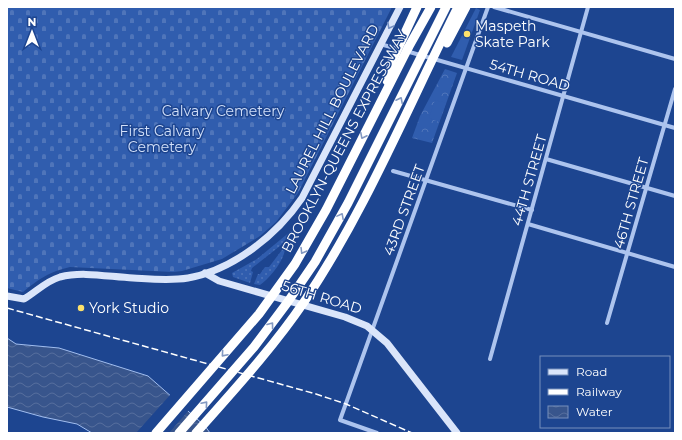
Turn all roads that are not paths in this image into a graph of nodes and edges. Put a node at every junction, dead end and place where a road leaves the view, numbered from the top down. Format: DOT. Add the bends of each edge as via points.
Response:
graph roads {
  1 [pos="400,7"];
  2 [pos="417,7"];
  3 [pos="425,7"];
  4 [pos="431,7"];
  5 [pos="446,7"];
  6 [pos="458,7"];
  7 [pos="466,7"];
  8 [pos="488,7"];
  9 [pos="494,7"];
  10 [pos="588,7"];
  11 [pos="582,32"];
  12 [pos="380,44"];
  13 [pos="408,48"];
  14 [pos="675,59"];
  15 [pos="466,68"];
  16 [pos="675,89"];
  17 [pos="564,96"];
  18 [pos="381,101"];
  19 [pos="407,114"];
  20 [pos="665,125"];
  21 [pos="675,128"];
  22 [pos="546,159"];
  23 [pos="393,171"];
  24 [pos="426,181"];
  25 [pos="646,187"];
  26 [pos="675,196"];
  27 [pos="532,210"];
  28 [pos="528,224"];
  29 [pos="628,254"];
  30 [pos="675,268"];
  31 [pos="205,273"];
  32 [pos="7,296"];
  33 [pos="607,323"];
  34 [pos="372,329"];
  35 [pos="490,359"];
  36 [pos="156,433"];
  37 [pos="179,433"];
  38 [pos="196,433"];
  39 [pos="377,433"];
  40 [pos="457,433"];
  1 -- 12 [label="main road, LAUREL HILL BOULEVARD, one-way"];
  2 -- 18 [label="highway, bridge" via="392,61"];
  3 -- 13 [label="highway"];
  4 -- 13 [label="highway, BROOKLYN-QUEENS EXPRESSWAY"];
  37 -- 5 [label="highway, BROOKLYN-QUEENS EXPRESSWAY, one-way, bridge" via="254,347 315,262 345,209"];
  6 -- 19 [label="highway, bridge"];
  7 -- 19 [label="highway, bridge"];
  8 -- 15 [label="street, 43RD STREET"];
  9 -- 11 [label="street"];
  10 -- 11 [label="street, 44TH STREET"];
  11 -- 14 [label="street"];
  11 -- 17 [label="street, 44TH STREET"];
  12 -- 15 [label="street, 54TH ROAD"];
  12 -- 31 [label="main road, LAUREL HILL BOULEVARD" via="306,191 289,216 250,251"];
  13 -- 18 [label="highway, BROOKLYN-QUEENS EXPRESSWAY, bridge"];
  15 -- 17 [label="street, 54TH ROAD"];
  15 -- 24 [label="street, 43RD STREET"];
  16 -- 20 [label="street, 46TH STREET"];
  17 -- 20 [label="street, 54TH ROAD"];
  17 -- 22 [label="street, 44TH STREET"];
  18 -- 36 [label="highway, BROOKLYN-QUEENS EXPRESSWAY, one-way, bridge" via="321,218 286,277 252,322"];
  19 -- 38 [label="highway, bridge" via="346,232 304,301 257,364"];
  20 -- 21 [label="street, 54TH ROAD"];
  20 -- 25 [label="street, 46TH STREET"];
  22 -- 25 [label="street"];
  22 -- 27 [label="street, 44TH STREET"];
  23 -- 24 [label="street"];
  24 -- 27 [label="street"];
  24 -- 34 [label="street, 43RD STREET"];
  25 -- 26 [label="street"];
  25 -- 29 [label="street, 46TH STREET"];
  27 -- 28 [label="street, 44TH STREET"];
  28 -- 29 [label="street"];
  28 -- 35 [label="street, 44TH STREET"];
  29 -- 30 [label="street"];
  29 -- 33 [label="street, 46TH STREET"];
  31 -- 32 [label="main road, LAUREL HILL BOULEVARD" via="189,278 165,280 68,276 48,282 24,299"];
  31 -- 34 [label="main road, 56TH ROAD" via="219,281 350,318"];
  34 -- 39 [label="street, 43RD STREET" via="340,420"];
  34 -- 40 [label="main road, 56TH ROAD" via="387,343"];
}
